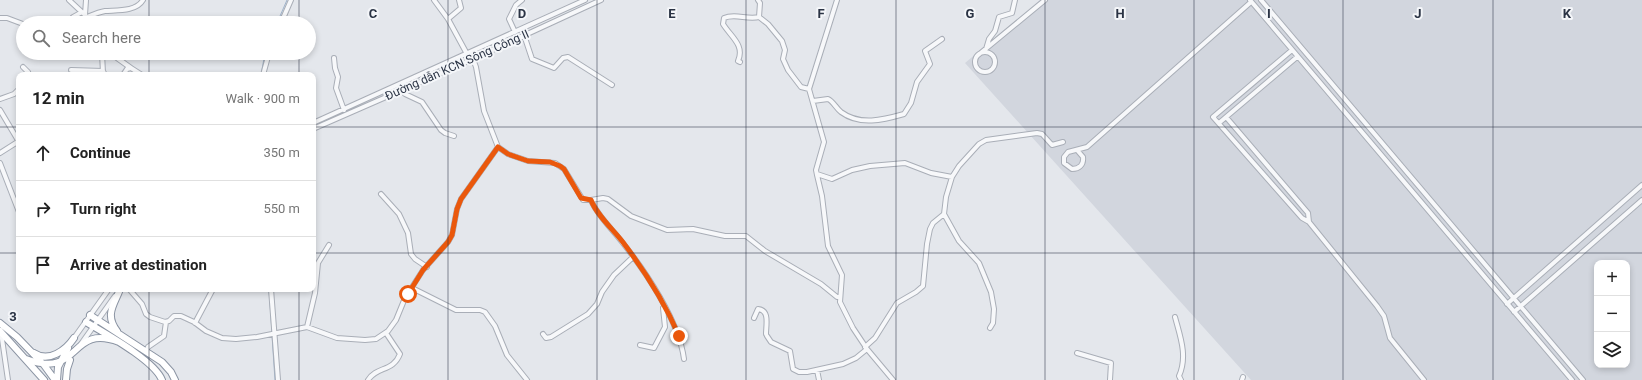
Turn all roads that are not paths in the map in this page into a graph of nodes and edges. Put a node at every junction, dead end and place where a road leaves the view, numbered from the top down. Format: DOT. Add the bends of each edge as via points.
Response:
graph roads {
  1 [pos="69,0"];
  2 [pos="86,0"];
  3 [pos="143,0"];
  4 [pos="291,0"];
  5 [pos="434,0"];
  6 [pos="459,0"];
  7 [pos="522,0"];
  8 [pos="585,0"];
  9 [pos="601,0"];
  10 [pos="758,0"];
  11 [pos="837,0"];
  12 [pos="1016,0"];
  13 [pos="1045,0"];
  14 [pos="1261,0"];
  15 [pos="1251,1"];
  16 [pos="84,15"];
  17 [pos="78,16"];
  18 [pos="284,16"];
  19 [pos="759,17"];
  20 [pos="0,18"];
  21 [pos="448,18"];
  22 [pos="16,21"];
  23 [pos="515,32"];
  24 [pos="524,35"];
  25 [pos="942,39"];
  26 [pos="988,48"];
  27 [pos="1292,50"];
  28 [pos="467,54"];
  29 [pos="992,55"];
  30 [pos="977,56"];
  31 [pos="1297,57"];
  32 [pos="334,58"];
  33 [pos="473,59"];
  34 [pos="102,60"];
  35 [pos="120,60"];
  36 [pos="267,60"];
  37 [pos="740,62"];
  38 [pos="23,67"];
  39 [pos="131,68"];
  40 [pos="71,70"];
  41 [pos="28,72"];
  42 [pos="87,72"];
  43 [pos="103,72"];
  44 [pos="125,72"];
  45 [pos="137,72"];
  46 [pos="264,72"];
  47 [pos="413,79"];
  48 [pos="416,84"];
  49 [pos="612,85"];
  50 [pos="809,89"];
  51 [pos="401,90"];
  52 [pos="16,92"];
  53 [pos="0,99"];
  54 [pos="813,101"];
  55 [pos="0,110"];
  56 [pos="344,110"];
  57 [pos="1226,117"];
  58 [pos="316,122"];
  59 [pos="1219,123"];
  60 [pos="316,128"];
  61 [pos="454,136"];
  62 [pos="16,137"];
  63 [pos="1063,142"];
  64 [pos="16,144"];
  65 [pos="498,147"];
  66 [pos="1087,147"];
  67 [pos="1077,150"];
  68 [pos="0,153"];
  69 [pos="1083,157"];
  70 [pos="0,163"];
  71 [pos="817,174"];
  72 [pos="952,177"];
  73 [pos="1642,186"];
  74 [pos="381,194"];
  75 [pos="591,200"];
  76 [pos="1642,200"];
  77 [pos="16,204"];
  78 [pos="944,214"];
  79 [pos="1309,222"];
  80 [pos="329,245"];
  81 [pos="633,256"];
  82 [pos="426,267"];
  83 [pos="412,288"];
  84 [pos="107,292"];
  85 [pos="118,292"];
  86 [pos="119,292"];
  87 [pos="132,292"];
  88 [pos="211,292"];
  89 [pos="271,292"];
  90 [pos="840,297"];
  91 [pos="1514,298"];
  92 [pos="663,304"];
  93 [pos="1507,304"];
  94 [pos="1521,307"];
  95 [pos="1514,312"];
  96 [pos="90,315"];
  97 [pos="1175,317"];
  98 [pos="754,318"];
  99 [pos="98,320"];
  100 [pos="86,322"];
  101 [pos="166,322"];
  102 [pos="0,323"];
  103 [pos="195,323"];
  104 [pos="93,326"];
  105 [pos="307,327"];
  106 [pos="990,328"];
  107 [pos="0,331"];
  108 [pos="386,333"];
  109 [pos="275,334"];
  110 [pos="543,334"];
  111 [pos="17,337"];
  112 [pos="125,337"];
  113 [pos="74,338"];
  114 [pos="119,342"];
  115 [pos="640,345"];
  116 [pos="866,348"];
  117 [pos="146,351"];
  118 [pos="1077,353"];
  119 [pos="26,359"];
  120 [pos="71,359"];
  121 [pos="684,359"];
  122 [pos="45,367"];
  123 [pos="58,367"];
  124 [pos="817,370"];
  125 [pos="8,380"];
  126 [pos="44,380"];
  127 [pos="56,380"];
  128 [pos="66,380"];
  129 [pos="162,380"];
  130 [pos="175,380"];
  131 [pos="278,380"];
  132 [pos="368,380"];
  133 [pos="527,380"];
  134 [pos="819,380"];
  135 [pos="893,380"];
  136 [pos="1110,380"];
  137 [pos="1181,380"];
  138 [pos="1424,380"];
  139 [pos="1572,380"];
  140 [pos="1583,380"];
  1 -- 16 [label="street"];
  2 -- 16 [label="street"];
  3 -- 16 [label="street" via="132,8"];
  4 -- 18 [label="street"];
  5 -- 21 [label="street"];
  6 -- 21 [label="street" via="461,8"];
  7 -- 23 [label="street" via="516,5 509,19"];
  8 -- 23 [label="street, Đường dẫn KCN Sông Công II"];
  9 -- 24 [label="street, Đường dẫn KCN Sông Công II"];
  10 -- 19 [label="street"];
  11 -- 50 [label="street"];
  12 -- 26 [label="street" via="1012,13 999,17 995,31 989,39"];
  13 -- 26 [label="street"];
  14 -- 91 [label="street"];
  15 -- 27 [label="street"];
  15 -- 66 [label="street"];
  16 -- 17 [label="street"];
  19 -- 37 [label="street" via="724,18 724,24 740,48"];
  19 -- 50 [label="street" via="782,41 785,50 783,59 788,70 801,87"];
  20 -- 22 [label="street"];
  21 -- 28 [label="street"];
  23 -- 28 [label="street, Đường dẫn KCN Sông Công II"];
  24 -- 33 [label="street, Đường dẫn KCN Sông Công II"];
  24 -- 49 [label="street" via="532,59 554,68 563,58 568,57"];
  25 -- 54 [label="street" via="925,51 930,64 917,82 912,103 904,114 873,121 841,112 828,99"];
  26 -- 29 [label="street"];
  26 -- 30 [label="street"];
  27 -- 31 [label="street"];
  27 -- 59 [label="street" via="1213,117"];
  28 -- 47 [label="street, Đường dẫn KCN Sông Công II"];
  29 -- 30 [label="street" via="983,52"];
  29 -- 30 [label="street" via="994,67 986,73 977,69"];
  31 -- 57 [label="street"];
  31 -- 93 [label="street"];
  32 -- 56 [label="street" via="338,77 336,88"];
  33 -- 48 [label="street, Đường dẫn KCN Sông Công II"];
  33 -- 65 [label="street" via="484,111"];
  34 -- 43 [label="street"];
  35 -- 39 [label="street"];
  36 -- 46 [label="street"];
  38 -- 41 [label="street"];
  39 -- 44 [label="street"];
  39 -- 45 [label="street"];
  40 -- 42 [label="street"];
  47 -- 48 [label="street"];
  47 -- 56 [label="street, Đường dẫn KCN Sông Công II"];
  48 -- 51 [label="street, Đường dẫn KCN Sông Công II"];
  50 -- 54 [label="street"];
  51 -- 60 [label="street, Đường dẫn KCN Sông Công II"];
  51 -- 61 [label="street" via="422,102 441,130"];
  52 -- 53 [label="street"];
  54 -- 71 [label="street" via="824,142"];
  55 -- 62 [label="street"];
  56 -- 58 [label="street, Đường dẫn KCN Sông Công II"];
  57 -- 59 [label="street"];
  57 -- 79 [label="street" via="1308,213"];
  59 -- 79 [label="street" via="1302,218"];
  63 -- 72 [label="street" via="1052,145 1042,134 1037,133 986,140 979,144"];
  64 -- 68 [label="street"];
  65 -- 75 [label="street" via="508,154 528,161 550,162 560,166 568,174 581,198"];
  65 -- 82 [label="street" via="461,199 448,242"];
  66 -- 67 [label="street"];
  66 -- 69 [label="street"];
  67 -- 69 [label="street"];
  67 -- 69 [label="street" via="1070,150 1065,154 1066,166 1078,168 1083,163"];
  70 -- 77 [label="street"];
  71 -- 72 [label="street" via="832,179 852,170 870,166 905,163 931,173"];
  71 -- 90 [label="street" via="828,246 842,275"];
  72 -- 78 [label="street"];
  73 -- 91 [label="street"];
  74 -- 82 [label="street" via="399,214 408,233 411,254"];
  75 -- 81 [label="street"];
  75 -- 90 [label="street" via="608,199 631,216 667,230 693,228 714,234 746,236 765,251"];
  76 -- 94 [label="street"];
  78 -- 106 [label="street" via="959,241 979,263 991,292 994,309"];
  78 -- 116 [label="street" via="930,229 923,286 897,303"];
  79 -- 138 [label="street" via="1377,306 1384,316 1390,338"];
  80 -- 105 [label="street" via="318,263 316,293"];
  81 -- 92 [label="street" via="651,281"];
  81 -- 110 [label="street" via="617,272 588,314 551,337 546,338"];
  82 -- 83 [label="street"];
  83 -- 108 [label="street" via="396,320"];
  83 -- 133 [label="street" via="456,310 485,312 495,326 507,355"];
  84 -- 96 [label="street"];
  85 -- 99 [label="street"];
  86 -- 112 [label="highway" via="113,303 112,319 115,328"];
  87 -- 101 [label="street" via="148,316"];
  88 -- 103 [label="street"];
  89 -- 109 [label="street"];
  90 -- 116 [label="street" via="846,315"];
  91 -- 93 [label="street"];
  91 -- 94 [label="street"];
  92 -- 115 [label="street" via="666,324 660,338 654,348"];
  92 -- 121 [label="street" via="679,336"];
  93 -- 95 [label="street"];
  94 -- 95 [label="street"];
  94 -- 140 [label="street"];
  95 -- 139 [label="street"];
  96 -- 99 [label="highway"];
  96 -- 100 [label="street"];
  97 -- 137 [label="street" via="1183,349 1179,376"];
  98 -- 124 [label="street" via="758,309 765,312 766,335 771,342 790,351 792,366 796,371"];
  99 -- 104 [label="street"];
  99 -- 112 [label="highway"];
  100 -- 104 [label="highway"];
  100 -- 113 [label="street"];
  101 -- 103 [label="street" via="174,316 181,316"];
  101 -- 117 [label="street" via="164,336 148,346"];
  102 -- 111 [label="highway"];
  103 -- 109 [label="street" via="206,331 228,339"];
  104 -- 114 [label="highway"];
  104 -- 120 [label="street"];
  105 -- 108 [label="street" via="343,340 372,340"];
  105 -- 109 [label="street"];
  107 -- 119 [label="highway"];
  107 -- 125 [label="street"];
  108 -- 132 [label="street" via="400,354 390,366 376,372"];
  109 -- 131 [label="street"];
  111 -- 113 [label="highway" via="36,354 46,356 58,354"];
  111 -- 122 [label="highway"];
  112 -- 117 [label="highway"];
  113 -- 123 [label="highway"];
  114 -- 120 [label="highway" via="106,338 91,340"];
  114 -- 129 [label="highway" via="153,368"];
  116 -- 124 [label="street" via="849,362"];
  116 -- 135 [label="street"];
  117 -- 130 [label="highway" via="166,366"];
  118 -- 136 [label="street" via="1111,363"];
  119 -- 122 [label="highway"];
  119 -- 126 [label="highway"];
  120 -- 123 [label="highway" via="67,364"];
  120 -- 128 [label="highway"];
  122 -- 123 [label="highway"];
  122 -- 127 [label="highway"];
  123 -- 127 [label="highway"];
  124 -- 134 [label="street"];
}
